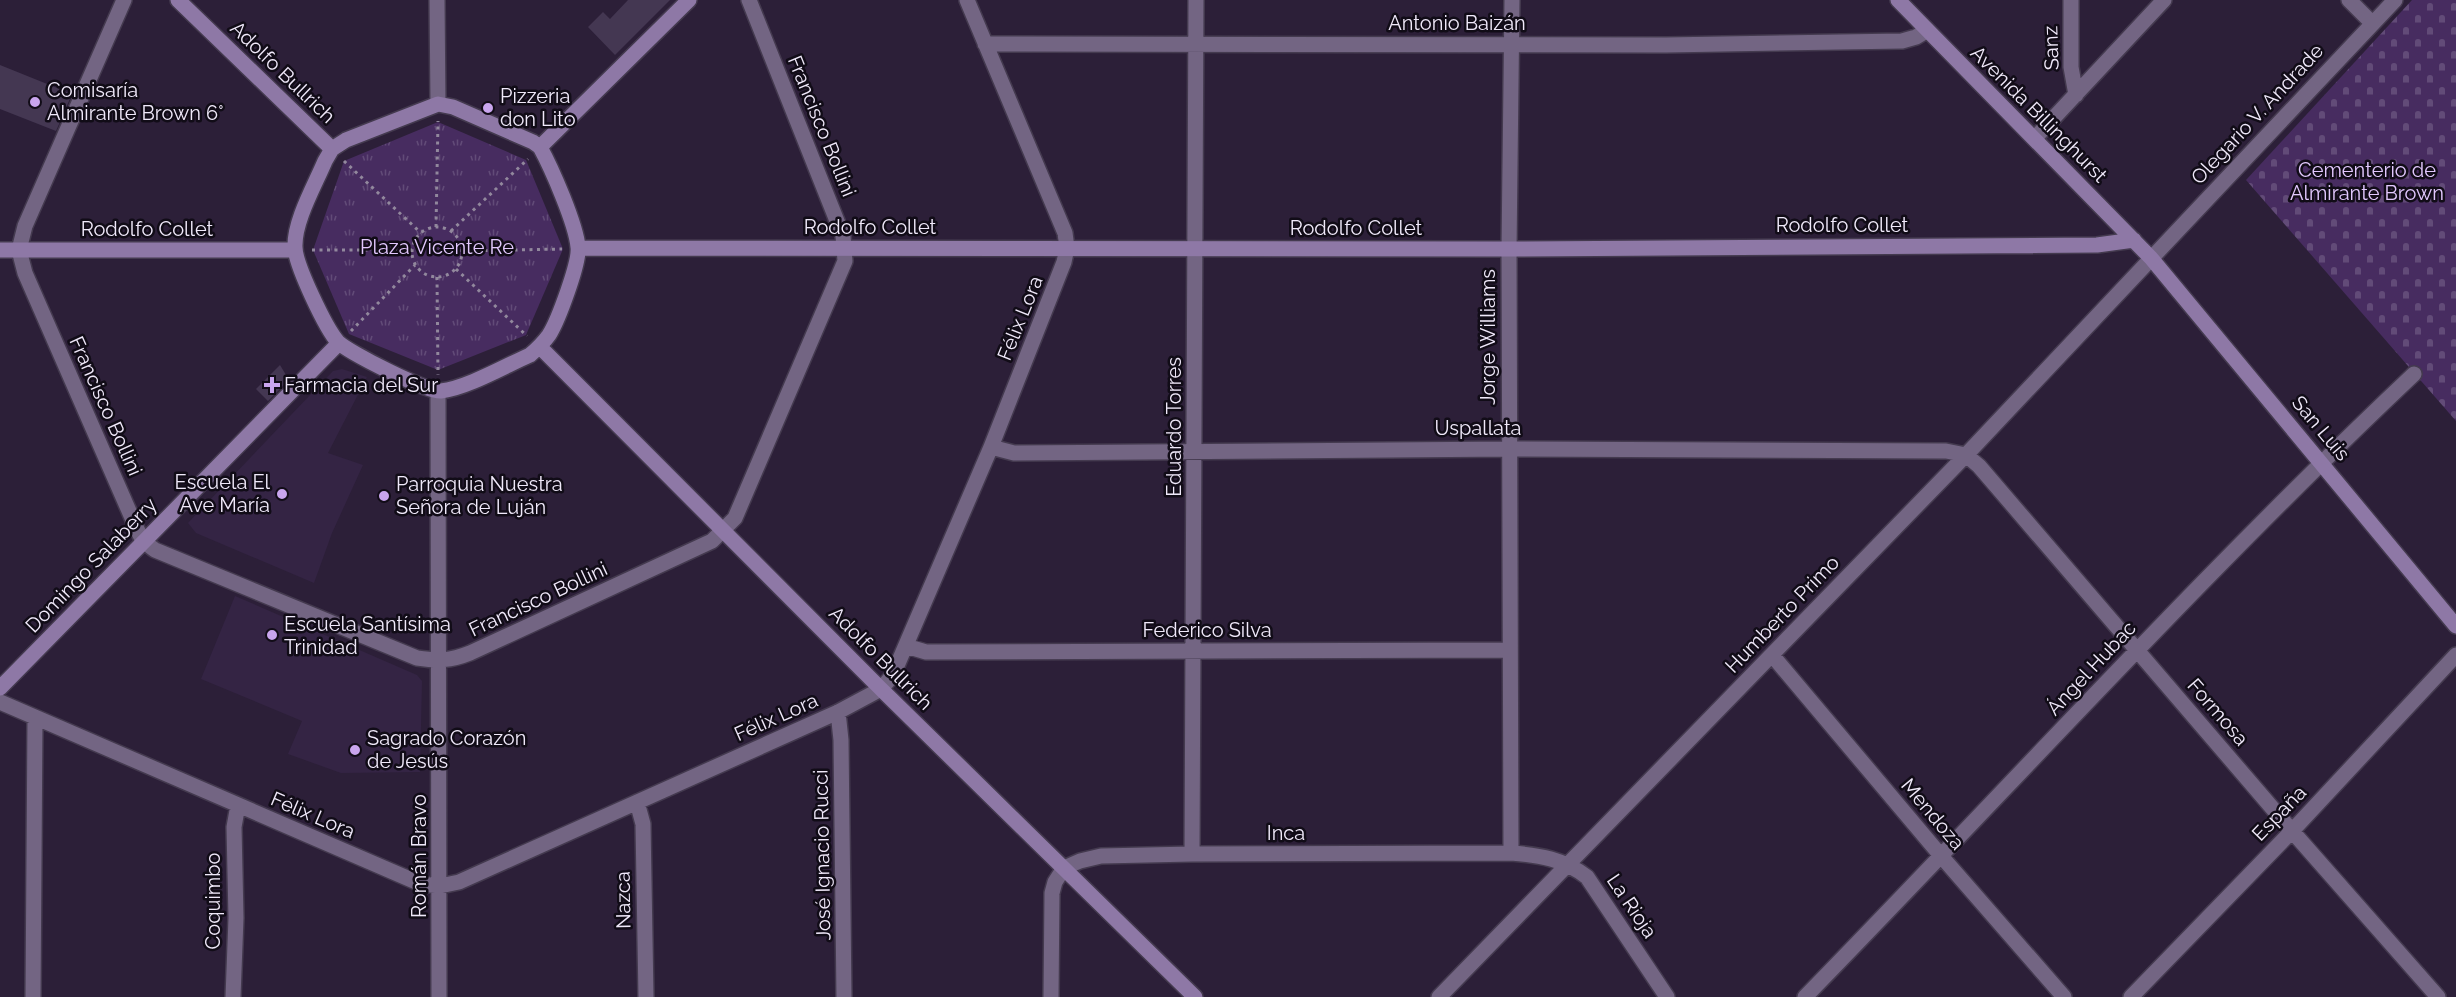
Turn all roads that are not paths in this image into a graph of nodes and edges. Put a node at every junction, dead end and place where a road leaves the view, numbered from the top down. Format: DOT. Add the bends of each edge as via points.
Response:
graph roads {
  1 [pos="124,0"];
  2 [pos="178,0"];
  3 [pos="437,0"];
  4 [pos="689,0"];
  5 [pos="749,0"];
  6 [pos="967,0"];
  7 [pos="1196,0"];
  8 [pos="1512,0"];
  9 [pos="1898,0"];
  10 [pos="2071,0"];
  11 [pos="2164,0"];
  12 [pos="2349,0"];
  13 [pos="2395,0"];
  14 [pos="2372,23"];
  15 [pos="1926,31"];
  16 [pos="985,44"];
  17 [pos="1512,44"];
  18 [pos="1196,46"];
  19 [pos="2076,94"];
  20 [pos="438,104"];
  21 [pos="2035,138"];
  22 [pos="540,147"];
  23 [pos="332,149"];
  24 [pos="2134,240"];
  25 [pos="579,248"];
  26 [pos="845,248"];
  27 [pos="1067,248"];
  28 [pos="1195,249"];
  29 [pos="1509,249"];
  30 [pos="0,250"];
  31 [pos="19,250"];
  32 [pos="295,250"];
  33 [pos="2151,258"];
  34 [pos="339,343"];
  35 [pos="540,347"];
  36 [pos="2414,374"];
  37 [pos="438,392"];
  38 [pos="991,447"];
  39 [pos="1509,449"];
  40 [pos="1195,450"];
  41 [pos="1966,455"];
  42 [pos="2321,461"];
  43 [pos="724,531"];
  44 [pos="143,541"];
  45 [pos="2456,626"];
  46 [pos="906,646"];
  47 [pos="1509,650"];
  48 [pos="2136,650"];
  49 [pos="1193,651"];
  50 [pos="1772,655"];
  51 [pos="2456,655"];
  52 [pos="439,662"];
  53 [pos="0,688"];
  54 [pos="881,689"];
  55 [pos="0,702"];
  56 [pos="838,712"];
  57 [pos="35,719"];
  58 [pos="637,802"];
  59 [pos="238,805"];
  60 [pos="2292,831"];
  61 [pos="1192,854"];
  62 [pos="1511,854"];
  63 [pos="1942,857"];
  64 [pos="1568,865"];
  65 [pos="1064,868"];
  66 [pos="440,886"];
  67 [pos="33,997"];
  68 [pos="233,997"];
  69 [pos="440,997"];
  70 [pos="646,997"];
  71 [pos="844,997"];
  72 [pos="1051,997"];
  73 [pos="1195,997"];
  74 [pos="1439,997"];
  75 [pos="1667,997"];
  76 [pos="1805,997"];
  77 [pos="2064,997"];
  78 [pos="2131,997"];
  79 [pos="2438,997"];
  1 -- 31 [label="street" via="25,226"];
  2 -- 23 [label="street, Adolfo Bullrich"];
  3 -- 20 [label="street"];
  4 -- 22 [label="street"];
  5 -- 26 [label="street, Francisco Bollini"];
  6 -- 16 [label="street"];
  7 -- 18 [label="street, Eduardo Torres"];
  8 -- 17 [label="street, Jorge Williams"];
  9 -- 15 [label="street, Avenida Billinghurst"];
  10 -- 19 [label="street, Sanz" via="2071,67"];
  11 -- 19 [label="street"];
  12 -- 14 [label="street"];
  13 -- 14 [label="street, Olegario V. Andrade"];
  14 -- 33 [label="street, Olegario V. Andrade"];
  15 -- 17 [label="street, Antonio Baizán" via="1902,41"];
  15 -- 21 [label="street, Avenida Billinghurst"];
  16 -- 18 [label="street, Antonio Baizán"];
  16 -- 27 [label="street" via="1065,233"];
  17 -- 18 [label="street, Antonio Baizán"];
  17 -- 29 [label="street, Jorge Williams"];
  18 -- 28 [label="street, Eduardo Torres"];
  19 -- 21 [label="street"];
  20 -- 22 [label="street" via="453,107"];
  20 -- 23 [label="street"];
  21 -- 24 [label="street, Avenida Billinghurst"];
  22 -- 25 [label="street"];
  23 -- 32 [label="street" via="298,226"];
  24 -- 29 [label="street, Rodolfo Collet" via="2097,244"];
  24 -- 33 [label="street, Avenida Billinghurst"];
  25 -- 26 [label="street, Rodolfo Collet"];
  25 -- 35 [label="street" via="576,267 551,333"];
  26 -- 27 [label="street, Rodolfo Collet"];
  26 -- 43 [label="street, Francisco Bollini" via="845,261 740,507"];
  27 -- 28 [label="street, Rodolfo Collet"];
  27 -- 38 [label="street, Félix Lora"];
  28 -- 29 [label="street, Rodolfo Collet"];
  28 -- 40 [label="street, Eduardo Torres"];
  29 -- 39 [label="street, Jorge Williams"];
  30 -- 31 [label="street, Rodolfo Collet"];
  31 -- 32 [label="street, Rodolfo Collet"];
  31 -- 44 [label="street, Francisco Bollini" via="25,273"];
  32 -- 34 [label="street" via="302,272"];
  33 -- 41 [label="street, Humberto Primo"];
  33 -- 42 [label="street, San Luis"];
  34 -- 37 [label="street" via="422,388"];
  34 -- 44 [label="street, Domingo Salaberry"];
  35 -- 37 [label="street" via="530,355"];
  35 -- 43 [label="street, Adolfo Bullrich"];
  36 -- 42 [label="street, Ángel Hubac"];
  37 -- 52 [label="street, Román Bravo"];
  38 -- 40 [label="street, Uspallata" via="1014,453"];
  38 -- 46 [label="street, Félix Lora"];
  39 -- 40 [label="street, Uspallata"];
  39 -- 41 [label="street, Uspallata" via="1934,451"];
  39 -- 47 [label="street, Jorge Williams"];
  40 -- 49 [label="street, Eduardo Torres"];
  41 -- 48 [label="street, Formosa" via="1979,465"];
  41 -- 50 [label="street, Humberto Primo"];
  42 -- 45 [label="street, San Luis"];
  42 -- 48 [label="street, Ángel Hubac"];
  43 -- 52 [label="street, Francisco Bollini" via="712,541 470,653"];
  43 -- 54 [label="street, Adolfo Bullrich"];
  44 -- 52 [label="street, Francisco Bollini" via="155,550 417,658"];
  44 -- 53 [label="street, Domingo Salaberry"];
  46 -- 49 [label="street, Federico Silva" via="926,652"];
  46 -- 54 [label="street, Félix Lora" via="893,675"];
  47 -- 49 [label="street, Federico Silva"];
  47 -- 62 [label="street, Jorge Williams"];
  48 -- 60 [label="street, Formosa"];
  48 -- 63 [label="street, Ángel Hubac"];
  49 -- 61 [label="street, Eduardo Torres"];
  50 -- 63 [label="street, Mendoza"];
  50 -- 64 [label="street, Humberto Primo"];
  51 -- 60 [label="street, España"];
  52 -- 66 [label="street, Román Bravo"];
  54 -- 56 [label="street, Félix Lora"];
  54 -- 65 [label="street, Adolfo Bullrich"];
  55 -- 57 [label="street, Félix Lora"];
  56 -- 58 [label="street, Félix Lora"];
  56 -- 71 [label="street, José Ignacio Rucci"];
  57 -- 59 [label="street, Félix Lora"];
  57 -- 67 [label="street"];
  58 -- 66 [label="street, Félix Lora" via="459,882"];
  58 -- 70 [label="street, Nazca" via="643,824"];
  59 -- 66 [label="street, Félix Lora" via="421,884"];
  59 -- 68 [label="street, Coquimbo" via="234,827"];
  60 -- 78 [label="street, España"];
  60 -- 79 [label="street, Formosa"];
  61 -- 62 [label="street, Inca"];
  61 -- 65 [label="street, Inca" via="1101,856"];
  62 -- 64 [label="street, La Rioja" via="1535,855"];
  63 -- 76 [label="street, Ángel Hubac"];
  63 -- 77 [label="street, Mendoza"];
  64 -- 74 [label="street, Humberto Primo"];
  64 -- 75 [label="street, La Rioja" via="1587,877"];
  65 -- 72 [label="street" via="1052,893"];
  65 -- 73 [label="street, Adolfo Bullrich"];
  66 -- 69 [label="street, Román Bravo"];
}
